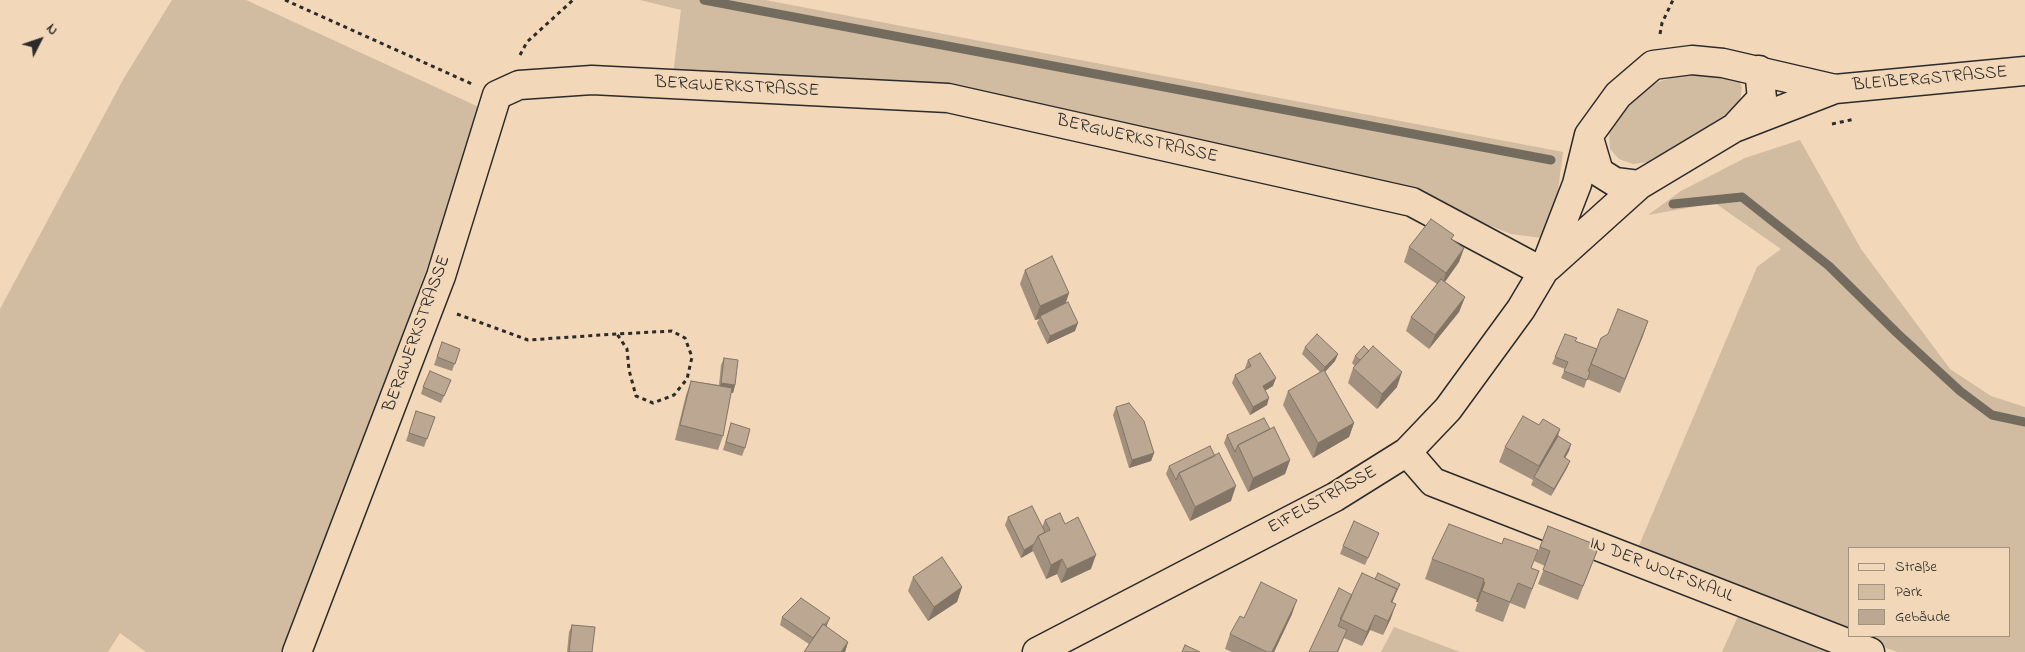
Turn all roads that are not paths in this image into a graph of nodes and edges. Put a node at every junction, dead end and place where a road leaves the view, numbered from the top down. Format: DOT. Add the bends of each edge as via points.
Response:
graph roads {
  1 [pos="1759,70"];
  2 [pos="2025,72"];
  3 [pos="1835,89"];
  4 [pos="1734,128"];
  5 [pos="1589,135"];
  6 [pos="1639,185"];
  7 [pos="1543,272"];
  8 [pos="1407,452"];
  9 [pos="297,652"];
  10 [pos="1037,652"];
  11 [pos="1870,652"];
  1 -- 3 [label="street, BLEIBERGSTRASSE"];
  1 -- 4 [label="street" via="1762,98"];
  1 -- 5 [label="street, BLEIBERGSTRASSE" via="1692,60 1653,65 1618,95"];
  2 -- 3 [label="street, BLEIBERGSTRASSE"];
  3 -- 4 [label="street, BLEIBERGSTRASSE"];
  4 -- 6 [label="street, BLEIBERGSTRASSE"];
  5 -- 6 [label="street" via="1599,172 1615,182"];
  5 -- 7 [label="street, BLEIBERGSTRASSE" via="1576,184"];
  6 -- 7 [label="street, BLEIBERGSTRASSE"];
  7 -- 8 [label="street, EIFELSTRASSE" via="1521,309 1448,409"];
  7 -- 9 [label="street, BERGWERKSTRASSE" via="1412,202 948,98 592,80 518,85 497,95 441,276"];
  8 -- 10 [label="street, EIFELSTRASSE" via="1335,498"];
  8 -- 11 [label="street, IN DER WOLFSKAUL" via="1433,482"];
}
